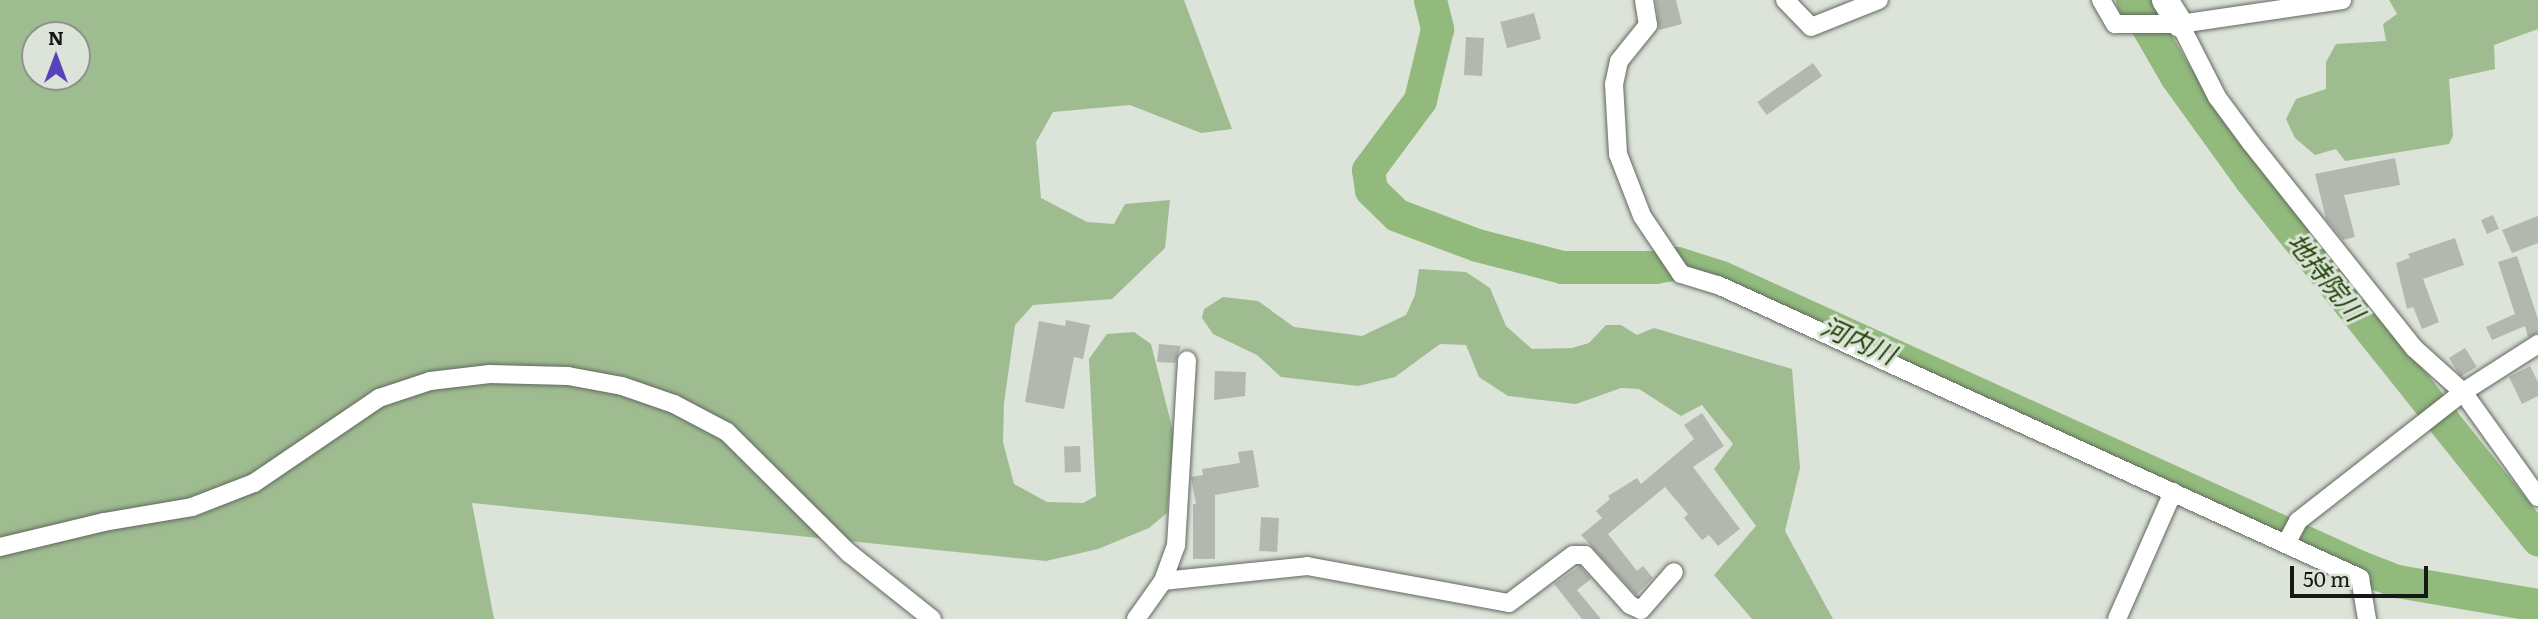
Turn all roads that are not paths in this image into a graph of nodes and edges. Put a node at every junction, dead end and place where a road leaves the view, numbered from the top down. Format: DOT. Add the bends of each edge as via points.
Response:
graph roads {
  1 [pos="1644,0"];
  2 [pos="1785,0"];
  3 [pos="1879,0"];
  4 [pos="2101,0"];
  5 [pos="2165,0"];
  6 [pos="2342,0"];
  7 [pos="2180,24"];
  8 [pos="2538,344"];
  9 [pos="1187,360"];
  10 [pos="2457,396"];
  11 [pos="2173,492"];
  12 [pos="2538,497"];
  13 [pos="2287,542"];
  14 [pos="0,547"];
  15 [pos="1674,572"];
  16 [pos="1163,581"];
  17 [pos="932,619"];
  18 [pos="1136,619"];
  19 [pos="2116,619"];
  20 [pos="2367,619"];
  1 -- 11 [label="street" via="1648,25 1619,61 1614,84 1618,154 1626,184 1674,264"];
  2 -- 3 [label="street" via="1811,27"];
  4 -- 7 [label="street" via="2115,24"];
  5 -- 7 [label="street"];
  6 -- 7 [label="street"];
  7 -- 10 [label="street" via="2217,97 2309,219"];
  8 -- 10 [label="street"];
  9 -- 16 [label="street" via="1176,547"];
  10 -- 12 [label="street"];
  10 -- 13 [label="street" via="2298,521"];
  11 -- 13 [label="street"];
  11 -- 19 [label="street"];
  13 -- 20 [label="street" via="2360,578"];
  14 -- 17 [label="street" via="192,507 254,483 379,398 430,380 490,374 568,376 648,395 727,432 849,553"];
  15 -- 16 [label="street" via="1641,610 1630,606 1585,555 1573,555 1509,603 1307,566"];
  16 -- 18 [label="street"];
}
